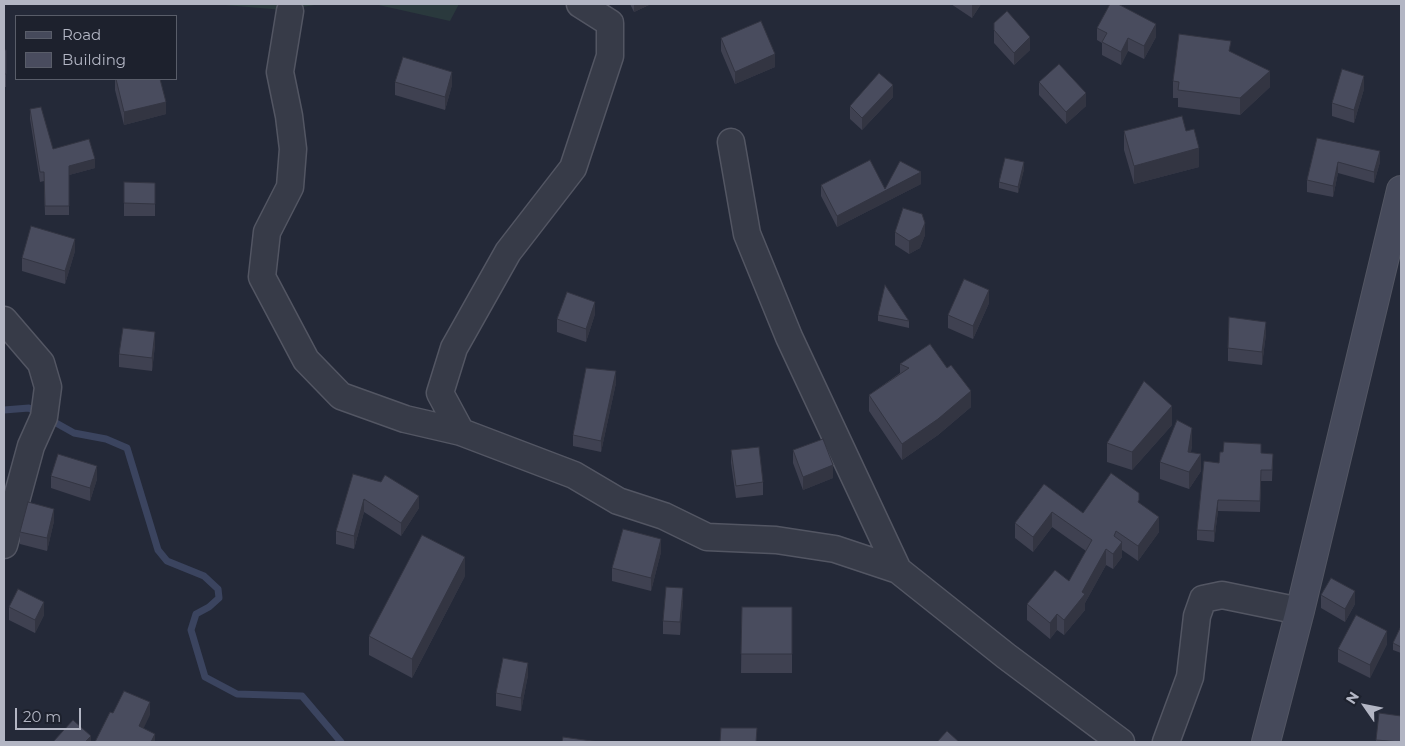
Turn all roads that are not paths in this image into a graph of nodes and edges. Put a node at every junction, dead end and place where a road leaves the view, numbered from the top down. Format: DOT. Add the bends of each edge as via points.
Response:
graph roads {
  1 [pos="580,4"];
  2 [pos="290,11"];
  3 [pos="731,142"];
  4 [pos="1401,190"];
  5 [pos="1397,223"];
  6 [pos="4,320"];
  7 [pos="462,432"];
  8 [pos="4,545"];
  9 [pos="898,570"];
  10 [pos="1300,611"];
  11 [pos="1121,742"];
  12 [pos="1166,742"];
  13 [pos="1266,742"];
  1 -- 7 [label="street" via="610,23 610,56 573,168 508,252 454,348 440,393"];
  2 -- 7 [label="street" via="280,72 293,149 290,187 267,232 262,277 306,360 341,396 404,418"];
  3 -- 9 [label="street" via="747,234 789,337"];
  4 -- 5 [label="street"];
  5 -- 10 [label="street"];
  6 -- 8 [label="street" via="41,363 48,388 44,417 31,446"];
  7 -- 9 [label="street" via="574,475 618,501 664,516 707,537 776,540 835,549"];
  9 -- 11 [label="street"];
  10 -- 12 [label="street" via="1222,595 1203,600 1196,616 1190,677"];
  10 -- 13 [label="street"];
}
